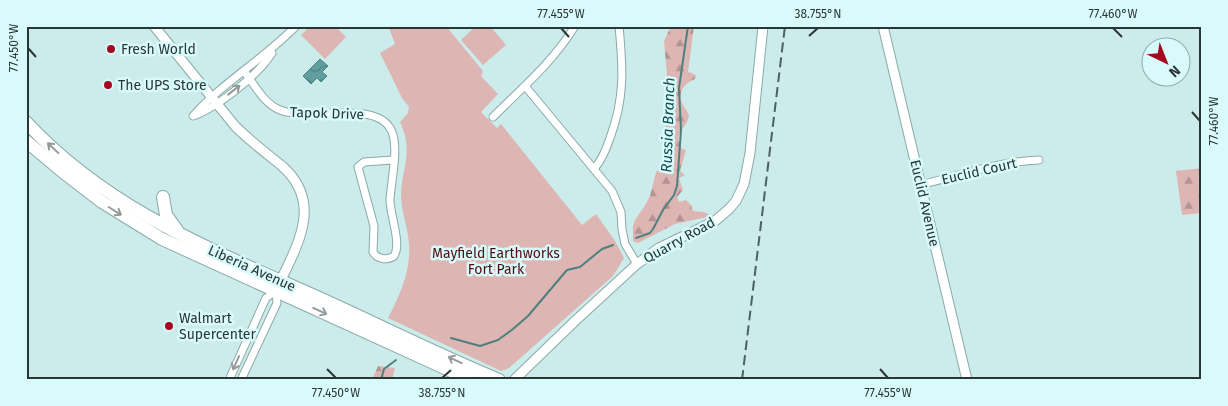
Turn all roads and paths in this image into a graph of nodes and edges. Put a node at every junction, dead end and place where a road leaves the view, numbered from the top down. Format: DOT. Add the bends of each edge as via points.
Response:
graph roads {
  1 [pos="154,26"];
  2 [pos="296,26"];
  3 [pos="575,26"];
  4 [pos="619,26"];
  5 [pos="763,26"];
  6 [pos="883,26"];
  7 [pos="274,48"];
  8 [pos="244,71"];
  9 [pos="249,78"];
  10 [pos="525,86"];
  11 [pos="214,100"];
  12 [pos="493,117"];
  13 [pos="26,122"];
  14 [pos="26,141"];
  15 [pos="393,160"];
  16 [pos="1039,160"];
  17 [pos="594,168"];
  18 [pos="920,185"];
  19 [pos="163,197"];
  20 [pos="183,236"];
  21 [pos="637,264"];
  22 [pos="278,286"];
  23 [pos="229,380"];
  24 [pos="241,380"];
  25 [pos="471,380"];
  26 [pos="499,380"];
  27 [pos="514,380"];
  28 [pos="967,380"];
  1 -- 11 [label="street"];
  2 -- 7 [label="street"];
  3 -- 10 [label="street" via="560,49"];
  4 -- 17 [label="street" via="622,96 606,152"];
  5 -- 21 [label="street, Quarry Road" via="750,153 742,191 722,216 659,248"];
  6 -- 18 [label="street, Euclid Avenue"];
  7 -- 8 [label="street"];
  7 -- 9 [label="street"];
  8 -- 9 [label="street, Tapok Drive"];
  8 -- 11 [label="street"];
  11 -- 9 [label="street, one-way"];
  9 -- 15 [label="street, Tapok Drive" via="270,104 286,112 301,115 366,114 379,118 389,126 393,135"];
  10 -- 12 [label="street"];
  10 -- 17 [label="street"];
  11 -- 22 [label="street" via="249,141 289,173 300,190 305,211 303,229"];
  20 -- 13 [label="highway, Liberia Avenue, one-way" via="131,208 94,182"];
  14 -- 22 [label="highway, Liberia Avenue, one-way" via="64,174 145,229"];
  15 -- 15 [label="street, Tapok Drive" via="364,162 358,169 374,226 372,252 386,259 394,256 397,246 390,207"];
  16 -- 18 [label="street, Euclid Court" via="998,165"];
  17 -- 21 [label="street" via="617,199 625,244"];
  18 -- 28 [label="street, Euclid Avenue"];
  19 -- 20 [label="highway" via="167,219"];
  20 -- 22 [label="highway, Liberia Avenue"];
  21 -- 27 [label="street, Quarry Road"];
  22 -- 23 [label="street, one-way" via="266,298"];
  22 -- 24 [label="street" via="276,303"];
  22 -- 25 [label="highway, Liberia Avenue, one-way"];
  26 -- 22 [label="highway, Liberia Avenue, one-way"];
}
